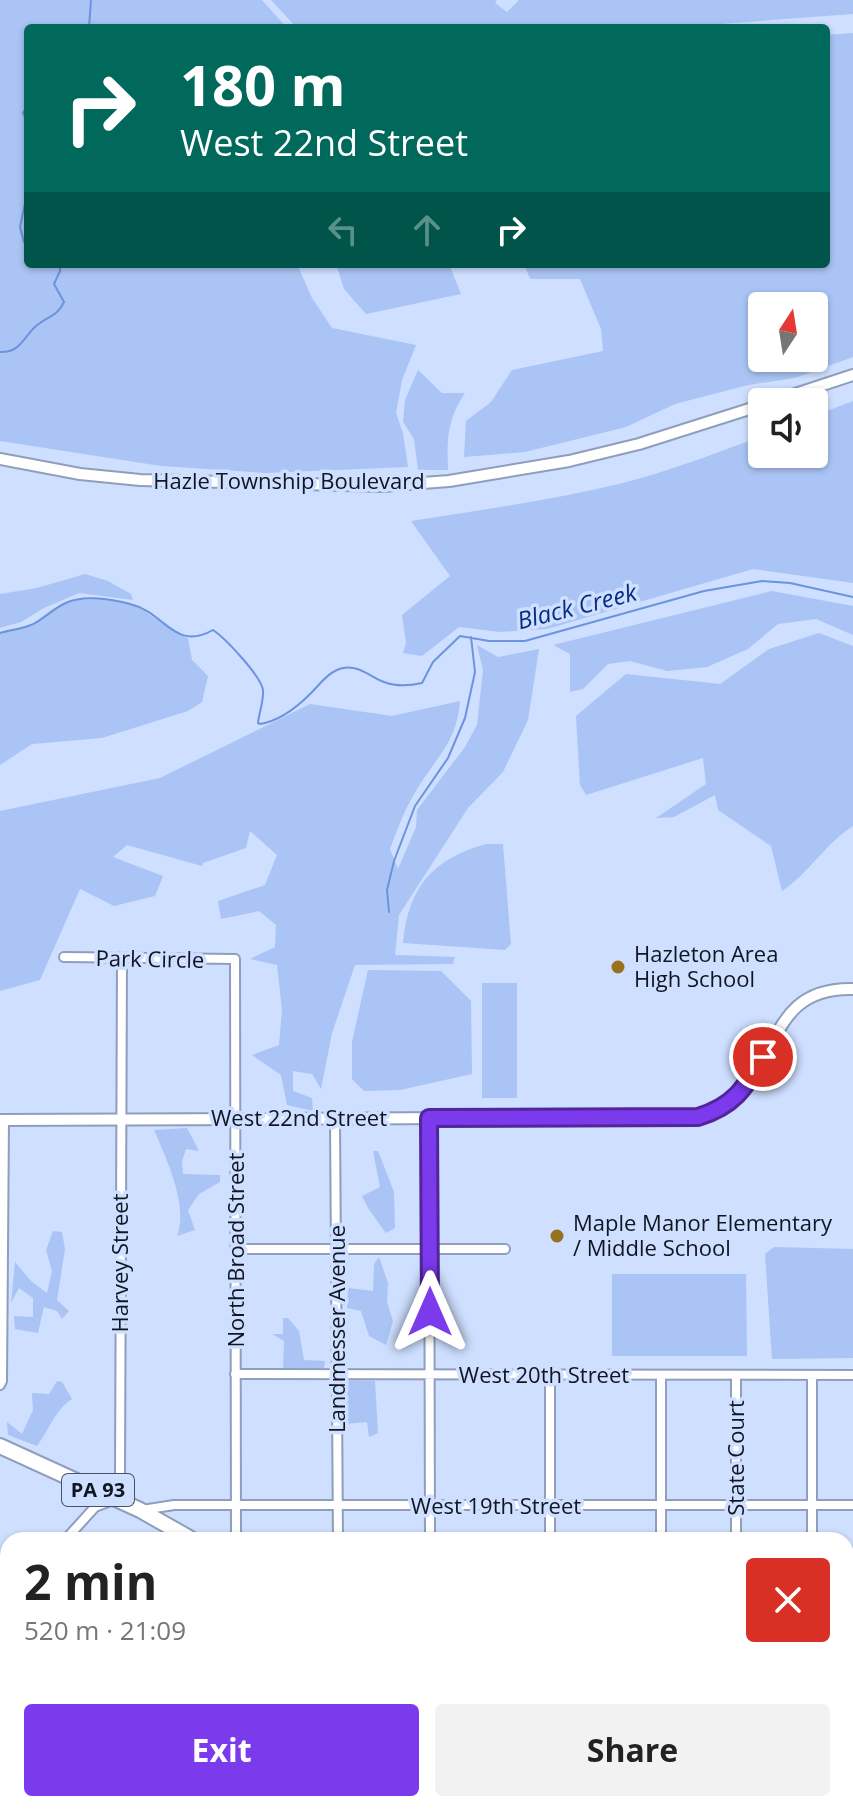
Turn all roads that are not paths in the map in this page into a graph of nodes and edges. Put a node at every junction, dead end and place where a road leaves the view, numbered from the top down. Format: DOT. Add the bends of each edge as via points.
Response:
graph roads {
  1 [pos="853,375"];
  2 [pos="814,388"];
  3 [pos="748,409"];
  4 [pos="0,459"];
  5 [pos="64,957"];
  6 [pos="235,959"];
  7 [pos="122,960"];
  8 [pos="853,989"];
  9 [pos="120,1118"];
  10 [pos="236,1118"];
  11 [pos="335,1118"];
  12 [pos="429,1118"];
  13 [pos="2,1120"];
  14 [pos="236,1249"];
  15 [pos="338,1249"];
  16 [pos="430,1249"];
  17 [pos="505,1249"];
  18 [pos="235,1374"];
  19 [pos="338,1375"];
  20 [pos="430,1375"];
  21 [pos="550,1375"];
  22 [pos="661,1375"];
  23 [pos="736,1375"];
  24 [pos="812,1375"];
  25 [pos="853,1375"];
  26 [pos="0,1385"];
  27 [pos="0,1446"];
  28 [pos="116,1499"];
  29 [pos="235,1505"];
  30 [pos="853,1505"];
  31 [pos="338,1506"];
  32 [pos="430,1506"];
  33 [pos="550,1506"];
  34 [pos="661,1506"];
  35 [pos="736,1506"];
  36 [pos="812,1507"];
  37 [pos="140,1510"];
  38 [pos="72,1532"];
  39 [pos="176,1532"];
  40 [pos="236,1532"];
  41 [pos="338,1532"];
  42 [pos="430,1532"];
  43 [pos="550,1532"];
  44 [pos="661,1532"];
  45 [pos="736,1532"];
  46 [pos="812,1532"];
  1 -- 2 [label="street"];
  3 -- 4 [label="street, Hazle Township Boulevard" via="569,461 383,486 140,480"];
  5 -- 7 [label="street, Park Circle"];
  6 -- 7 [label="street, Park Circle"];
  6 -- 10 [label="street, North Broad Street"];
  7 -- 9 [label="street, Harvey Street"];
  8 -- 12 [label="street, West 22nd Street" via="817,992 801,1002 734,1100 698,1117"];
  9 -- 10 [label="street, West 22nd Street"];
  9 -- 13 [label="street, West 22nd Street"];
  9 -- 28 [label="street, Harvey Street"];
  10 -- 11 [label="street, West 22nd Street"];
  10 -- 14 [label="street, North Broad Street"];
  11 -- 12 [label="street, West 22nd Street"];
  11 -- 15 [label="street, Landmesser Avenue"];
  12 -- 16 [label="street"];
  13 -- 26 [label="street"];
  14 -- 15 [label="street"];
  14 -- 18 [label="street, North Broad Street"];
  15 -- 16 [label="street"];
  15 -- 19 [label="street, Landmesser Avenue"];
  16 -- 17 [label="street"];
  16 -- 20 [label="street"];
  18 -- 19 [label="street, West 20th Street"];
  18 -- 29 [label="street, North Broad Street"];
  19 -- 20 [label="street, West 20th Street"];
  19 -- 31 [label="street, Landmesser Avenue"];
  20 -- 21 [label="street, West 20th Street"];
  20 -- 32 [label="street"];
  21 -- 22 [label="street, West 20th Street"];
  21 -- 33 [label="street"];
  22 -- 23 [label="street, West 20th Street"];
  22 -- 34 [label="street"];
  23 -- 24 [label="street, West 20th Street"];
  23 -- 35 [label="street, State Court"];
  24 -- 25 [label="street, West 20th Street"];
  24 -- 36 [label="street"];
  27 -- 28 [label="highway, PA 93"];
  28 -- 37 [label="highway, PA 93"];
  28 -- 38 [label="street" via="95,1507"];
  29 -- 31 [label="street, West 19th Street"];
  29 -- 37 [label="street, West 19th Street"];
  29 -- 40 [label="street, North Broad Street"];
  30 -- 36 [label="street, West 19th Street"];
  31 -- 32 [label="street, West 19th Street"];
  31 -- 41 [label="street, Landmesser Avenue"];
  32 -- 33 [label="street, West 19th Street"];
  32 -- 42 [label="street"];
  33 -- 34 [label="street, West 19th Street"];
  33 -- 43 [label="street"];
  34 -- 35 [label="street, West 19th Street"];
  34 -- 44 [label="street"];
  35 -- 36 [label="street, West 19th Street"];
  35 -- 45 [label="street, State Court"];
  36 -- 46 [label="street"];
  37 -- 39 [label="highway, PA 93"];
}
